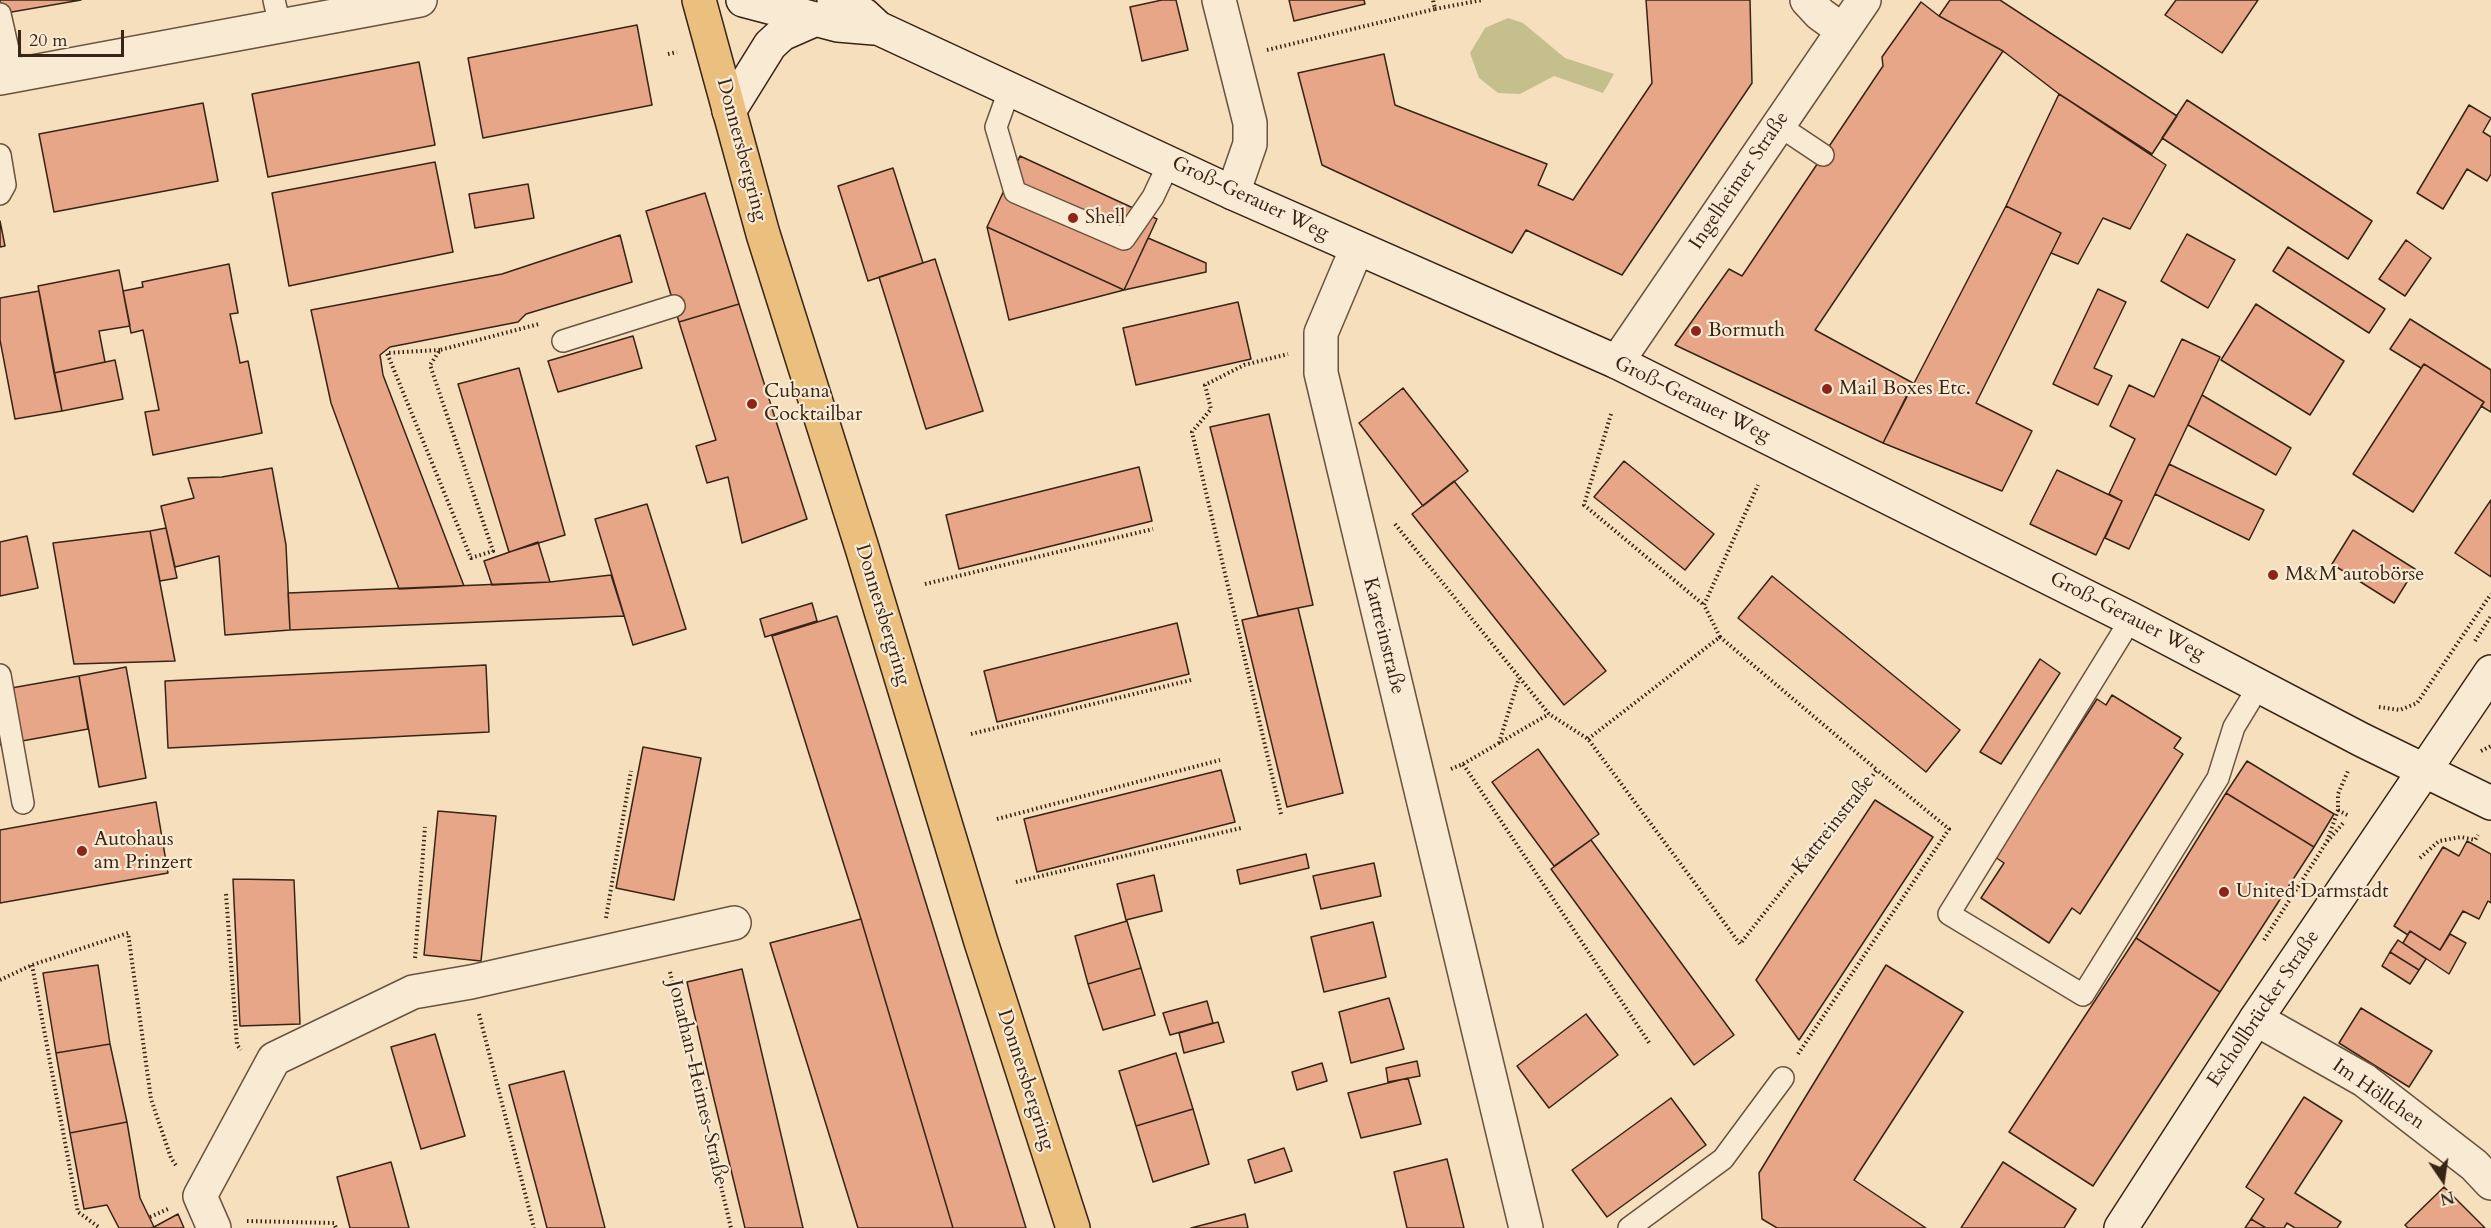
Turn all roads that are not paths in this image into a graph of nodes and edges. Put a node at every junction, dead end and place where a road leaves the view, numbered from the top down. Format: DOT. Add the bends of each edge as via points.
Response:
graph roads {
  1 [pos="420,0"];
  2 [pos="699,0"];
  3 [pos="743,0"];
  4 [pos="1219,0"];
  5 [pos="1807,0"];
  6 [pos="1864,0"];
  7 [pos="371,5"];
  8 [pos="824,10"];
  9 [pos="277,13"];
  10 [pos="0,14"];
  11 [pos="1842,30"];
  12 [pos="7,77"];
  13 [pos="1010,88"];
  14 [pos="729,111"];
  15 [pos="1778,125"];
  16 [pos="0,155"];
  17 [pos="1822,156"];
  18 [pos="1169,163"];
  19 [pos="1233,193"];
  20 [pos="0,194"];
  21 [pos="1357,248"];
  22 [pos="674,306"];
  23 [pos="563,341"];
  24 [pos="1617,362"];
  25 [pos="2131,619"];
  26 [pos="2491,672"];
  27 [pos="0,675"];
  28 [pos="2259,686"];
  29 [pos="2425,769"];
  30 [pos="23,803"];
  31 [pos="2491,803"];
  32 [pos="734,923"];
  33 [pos="2256,1019"];
  34 [pos="1783,1077"];
  35 [pos="2491,1183"];
  36 [pos="208,1215"];
  37 [pos="1073,1228"];
  38 [pos="1526,1228"];
  39 [pos="1629,1228"];
  40 [pos="2121,1228"];
  1 -- 7 [label="street"];
  2 -- 14 [label="main road, Donnersbergring"];
  3 -- 8 [label="street, Groß-Gerauer Weg"];
  4 -- 19 [label="street" via="1250,123 1250,144"];
  5 -- 11 [label="street"];
  6 -- 11 [label="street, Ingelheimer Straße"];
  7 -- 9 [label="street"];
  8 -- 13 [label="street, Groß-Gerauer Weg" via="864,15 878,28"];
  8 -- 14 [label="street" via="770,45"];
  9 -- 12 [label="street"];
  10 -- 12 [label="lane"];
  11 -- 15 [label="street, Ingelheimer Straße"];
  13 -- 18 [label="street, Groß-Gerauer Weg"];
  13 -- 18 [label="lane" via="996,128 1015,192 1124,239 1153,197"];
  14 -- 37 [label="main road, Donnersbergring" via="763,234 981,942"];
  15 -- 17 [label="lane"];
  15 -- 24 [label="street, Ingelheimer Straße"];
  16 -- 20 [label="lane" via="5,185"];
  18 -- 19 [label="street, Groß-Gerauer Weg"];
  19 -- 21 [label="street, Groß-Gerauer Weg"];
  21 -- 24 [label="street, Groß-Gerauer Weg"];
  21 -- 38 [label="street, Kattreinstraße" via="1325,320 1320,346 1321,373"];
  22 -- 23 [label="lane"];
  24 -- 25 [label="street, Groß-Gerauer Weg"];
  25 -- 28 [label="street, Groß-Gerauer Weg"];
  25 -- 28 [label="lane" via="1949,914 2083,995 2218,778 2234,727"];
  26 -- 29 [label="street, Eschollbrücker Straße"];
  27 -- 30 [label="lane"];
  28 -- 29 [label="street, Groß-Gerauer Weg"];
  29 -- 31 [label="street, Groß-Gerauer Weg"];
  29 -- 33 [label="street, Eschollbrücker Straße"];
  32 -- 36 [label="street" via="413,992 274,1059"];
  33 -- 35 [label="street, Im Höllchen" via="2364,1080 2474,1165"];
  33 -- 40 [label="street, Eschollbrücker Straße"];
  34 -- 39 [label="lane" via="1723,1159"];
}
